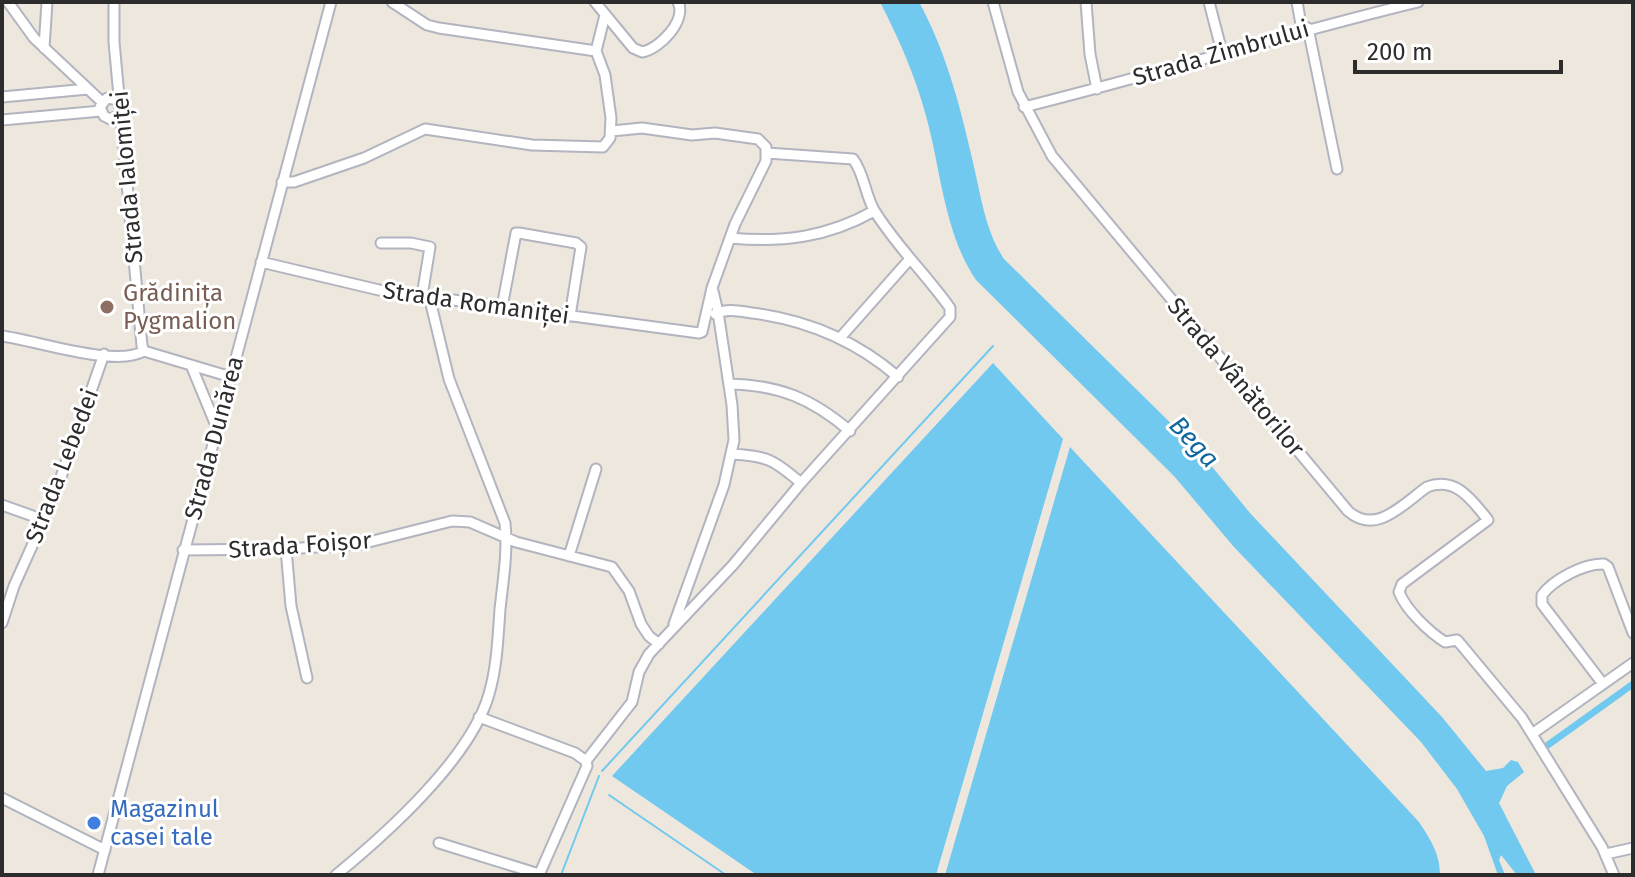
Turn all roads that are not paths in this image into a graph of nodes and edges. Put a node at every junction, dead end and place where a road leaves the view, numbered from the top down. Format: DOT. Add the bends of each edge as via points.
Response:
graph roads {
  1 [pos="8,2"];
  2 [pos="47,2"];
  3 [pos="114,2"];
  4 [pos="331,2"];
  5 [pos="392,2"];
  6 [pos="678,2"];
  7 [pos="993,2"];
  8 [pos="1086,2"];
  9 [pos="1209,2"];
  10 [pos="1297,2"];
  11 [pos="1418,2"];
  12 [pos="600,9"];
  13 [pos="1305,29"];
  14 [pos="44,48"];
  15 [pos="596,51"];
  16 [pos="1222,52"];
  17 [pos="88,89"];
  18 [pos="1097,89"];
  19 [pos="2,97"];
  20 [pos="119,100"];
  21 [pos="102,107"];
  22 [pos="1024,107"];
  23 [pos="120,115"];
  24 [pos="2,120"];
  25 [pos="612,131"];
  26 [pos="767,153"];
  27 [pos="1337,169"];
  28 [pos="282,182"];
  29 [pos="874,211"];
  30 [pos="730,238"];
  31 [pos="381,243"];
  32 [pos="909,260"];
  33 [pos="261,262"];
  34 [pos="712,288"];
  35 [pos="426,296"];
  36 [pos="502,307"];
  37 [pos="718,312"];
  38 [pos="570,316"];
  39 [pos="705,322"];
  40 [pos="696,334"];
  41 [pos="2,336"];
  42 [pos="840,338"];
  43 [pos="722,339"];
  44 [pos="144,351"];
  45 [pos="104,354"];
  46 [pos="191,365"];
  47 [pos="231,377"];
  48 [pos="898,377"];
  49 [pos="729,384"];
  50 [pos="217,428"];
  51 [pos="850,431"];
  52 [pos="732,454"];
  53 [pos="596,469"];
  54 [pos="801,483"];
  55 [pos="2,505"];
  56 [pos="44,520"];
  57 [pos="506,537"];
  58 [pos="286,549"];
  59 [pos="183,550"];
  60 [pos="569,556"];
  61 [pos="2,623"];
  62 [pos="672,628"];
  63 [pos="1633,633"];
  64 [pos="659,644"];
  65 [pos="1633,663"];
  66 [pos="307,678"];
  67 [pos="1603,684"];
  68 [pos="479,717"];
  69 [pos="1532,734"];
  70 [pos="586,761"];
  71 [pos="2,798"];
  72 [pos="439,843"];
  73 [pos="1633,848"];
  74 [pos="105,850"];
  75 [pos="1606,854"];
  76 [pos="98,875"];
  77 [pos="336,875"];
  78 [pos="539,875"];
  79 [pos="1614,875"];
  1 -- 14 [label="street"];
  2 -- 14 [label="street"];
  3 -- 20 [label="street, Strada Ialomiței"];
  4 -- 28 [label="street, Strada Dunărea"];
  5 -- 15 [label="street" via="439,28"];
  6 -- 12 [label="street" via="680,18 647,51 633,48"];
  7 -- 22 [label="street, Strada Vânătorilor"];
  8 -- 18 [label="street"];
  9 -- 16 [label="street"];
  10 -- 13 [label="street"];
  11 -- 13 [label="street, Strada Zimbrului"];
  12 -- 15 [label="street"];
  13 -- 16 [label="street, Strada Zimbrului"];
  13 -- 27 [label="street"];
  14 -- 17 [label="street"];
  15 -- 25 [label="street"];
  16 -- 18 [label="street, Strada Zimbrului"];
  17 -- 19 [label="street"];
  17 -- 21 [label="street"];
  18 -- 22 [label="street, Strada Zimbrului"];
  20 -- 21 [label="street" via="107,98"];
  20 -- 23 [label="street, Strada Ialomiței"];
  21 -- 23 [label="street" via="110,119"];
  21 -- 24 [label="street"];
  22 -- 69 [label="street, Strada Vânătorilor" via="1070,181 1348,511 1361,521 1375,521 1436,484 1449,484 1488,520 1400,587 1402,600 1437,637 1457,640"];
  23 -- 44 [label="street, Strada Ialomiței"];
  25 -- 26 [label="street" via="651,129 758,139"];
  25 -- 28 [label="street" via="607,144 598,149 511,143 425,129 364,158"];
  26 -- 29 [label="street" via="853,159"];
  26 -- 30 [label="street"];
  28 -- 33 [label="street, Strada Dunărea"];
  29 -- 30 [label="street" via="854,223 795,240"];
  29 -- 32 [label="street"];
  30 -- 34 [label="street"];
  31 -- 35 [label="street" via="430,247"];
  32 -- 42 [label="street"];
  32 -- 48 [label="street" via="951,313"];
  33 -- 35 [label="street, Strada Romaniței"];
  33 -- 47 [label="street, Strada Dunărea"];
  34 -- 37 [label="street"];
  34 -- 39 [label="street"];
  35 -- 36 [label="street, Strada Romaniței"];
  35 -- 57 [label="street" via="449,379"];
  36 -- 38 [label="street, Strada Romaniței"];
  36 -- 38 [label="street" via="519,233 581,247"];
  37 -- 39 [label="street"];
  37 -- 42 [label="street" via="783,317"];
  37 -- 43 [label="street"];
  38 -- 40 [label="street, Strada Romaniței"];
  39 -- 40 [label="street"];
  40 -- 43 [label="street, Strada Romaniței"];
  41 -- 45 [label="street"];
  42 -- 48 [label="street"];
  43 -- 49 [label="street"];
  44 -- 45 [label="street" via="134,356"];
  44 -- 46 [label="street"];
  45 -- 56 [label="street, Strada Lebedei"];
  46 -- 47 [label="street"];
  46 -- 50 [label="street"];
  47 -- 50 [label="street, Strada Dunărea"];
  48 -- 51 [label="street"];
  49 -- 51 [label="street" via="757,384 805,398"];
  49 -- 52 [label="street"];
  50 -- 59 [label="street, Strada Dunărea"];
  51 -- 54 [label="street"];
  52 -- 54 [label="street" via="760,455"];
  52 -- 62 [label="street"];
  53 -- 60 [label="street"];
  54 -- 62 [label="street"];
  55 -- 56 [label="street"];
  56 -- 61 [label="street, Strada Lebedei"];
  57 -- 58 [label="street, Strada Foișor" via="457,521 361,544"];
  57 -- 60 [label="street, Strada Foișor"];
  57 -- 68 [label="street" via="495,668"];
  58 -- 59 [label="street, Strada Foișor"];
  58 -- 66 [label="street" via="291,606"];
  59 -- 74 [label="street, Strada Dunărea"];
  60 -- 64 [label="street, Strada Foișor" via="612,567 629,591 641,624"];
  62 -- 64 [label="street"];
  63 -- 67 [label="street" via="1604,564 1588,566 1542,595 1542,604"];
  64 -- 70 [label="street" via="639,672 632,702"];
  65 -- 67 [label="street"];
  67 -- 69 [label="street"];
  68 -- 70 [label="street"];
  68 -- 77 [label="street" via="424,793"];
  69 -- 75 [label="street"];
  70 -- 78 [label="street"];
  71 -- 74 [label="street"];
  72 -- 78 [label="street"];
  73 -- 75 [label="street"];
  74 -- 76 [label="street, Strada Dunărea"];
  75 -- 79 [label="street"];
}
